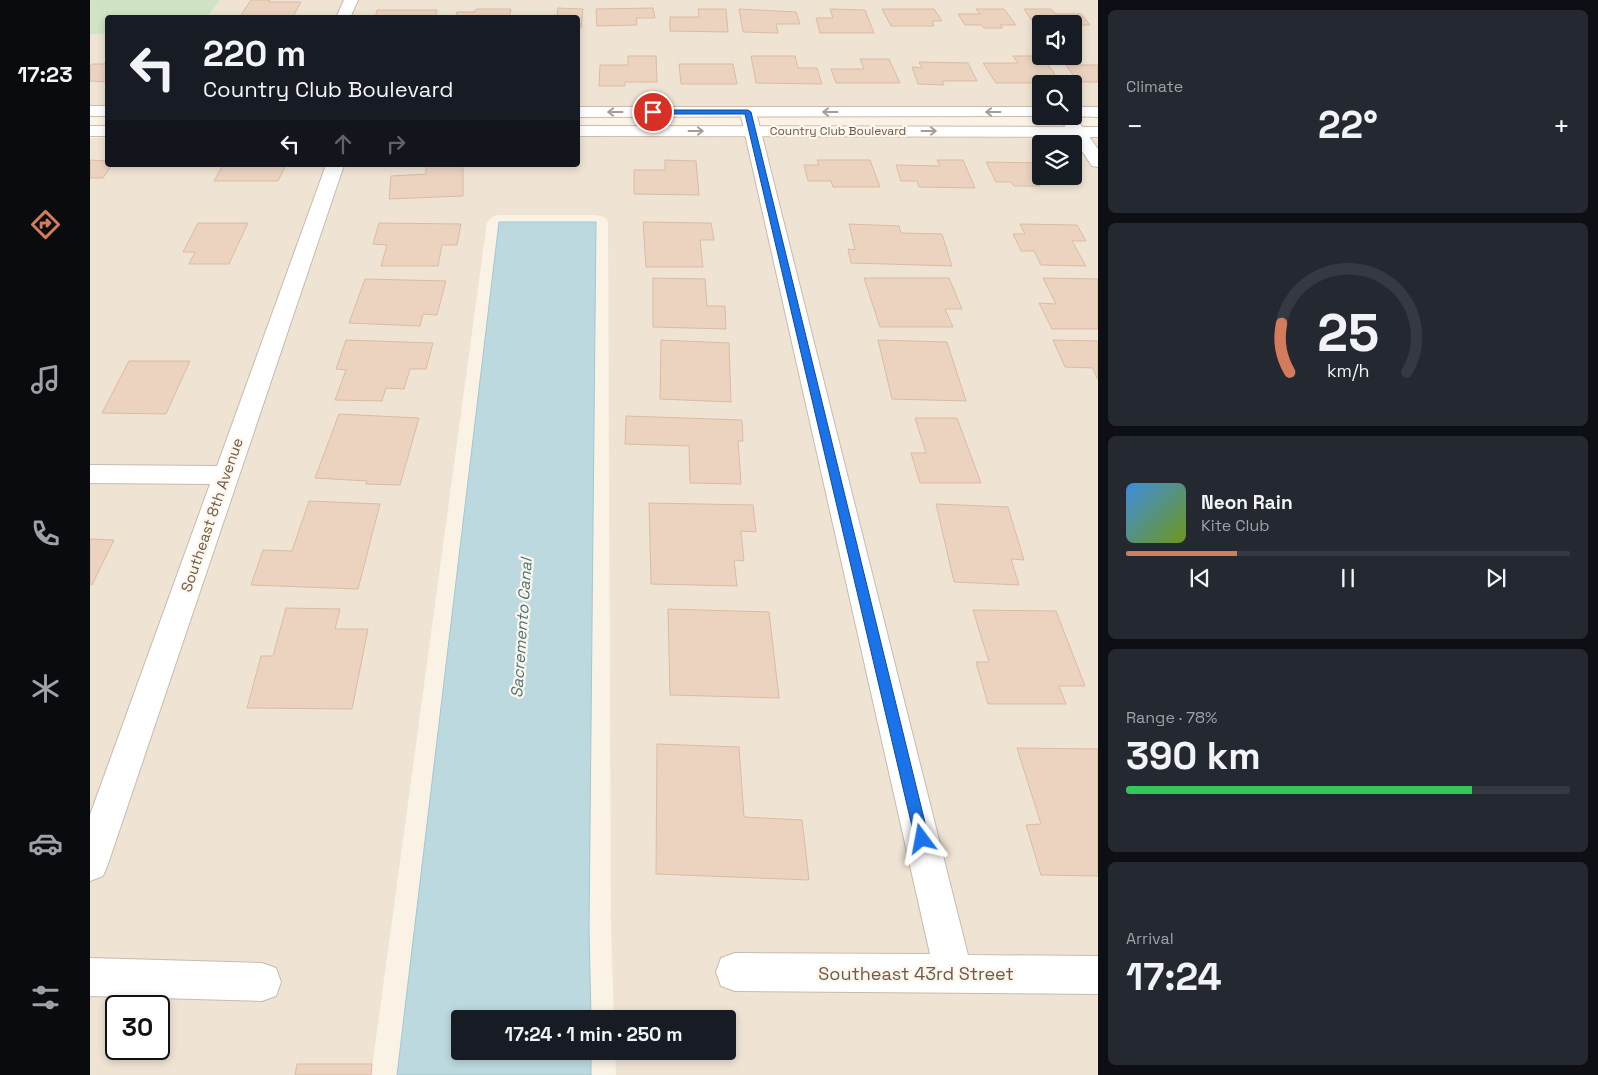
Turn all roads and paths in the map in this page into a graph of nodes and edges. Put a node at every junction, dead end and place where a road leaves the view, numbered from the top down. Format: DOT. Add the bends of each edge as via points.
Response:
graph roads {
  1 [pos="351,0"];
  2 [pos="344,15"];
  3 [pos="90,111"];
  4 [pos="105,111"];
  5 [pos="580,112"];
  6 [pos="1032,112"];
  7 [pos="1082,112"];
  8 [pos="1098,112"];
  9 [pos="750,122"];
  10 [pos="1072,125"];
  11 [pos="90,131"];
  12 [pos="105,131"];
  13 [pos="580,131"];
  14 [pos="1077,132"];
  15 [pos="1098,132"];
  16 [pos="1098,162"];
  17 [pos="335,167"];
  18 [pos="90,474"];
  19 [pos="226,475"];
  20 [pos="90,864"];
  21 [pos="735,972"];
  22 [pos="1098,974"];
  23 [pos="954,975"];
  24 [pos="90,977"];
  25 [pos="262,982"];
  1 -- 2 [label="street"];
  3 -- 4 [label="street"];
  9 -- 5 [label="street, Country Club Boulevard, one-way"];
  6 -- 9 [label="street, Country Club Boulevard, one-way"];
  7 -- 8 [label="street"];
  13 -- 9 [label="street, Country Club Boulevard, one-way"];
  9 -- 14 [label="street, Country Club Boulevard, one-way"];
  9 -- 23 [label="street"];
  10 -- 14 [label="street"];
  11 -- 12 [label="street"];
  14 -- 15 [label="street, Country Club Boulevard"];
  14 -- 16 [label="street"];
  17 -- 19 [label="street, Southeast 8th Avenue"];
  18 -- 19 [label="street"];
  19 -- 20 [label="street, Southeast 8th Avenue"];
  21 -- 23 [label="street, Southeast 43rd Street"];
  22 -- 23 [label="street, Southeast 43rd Street"];
  24 -- 25 [label="street"];
}
